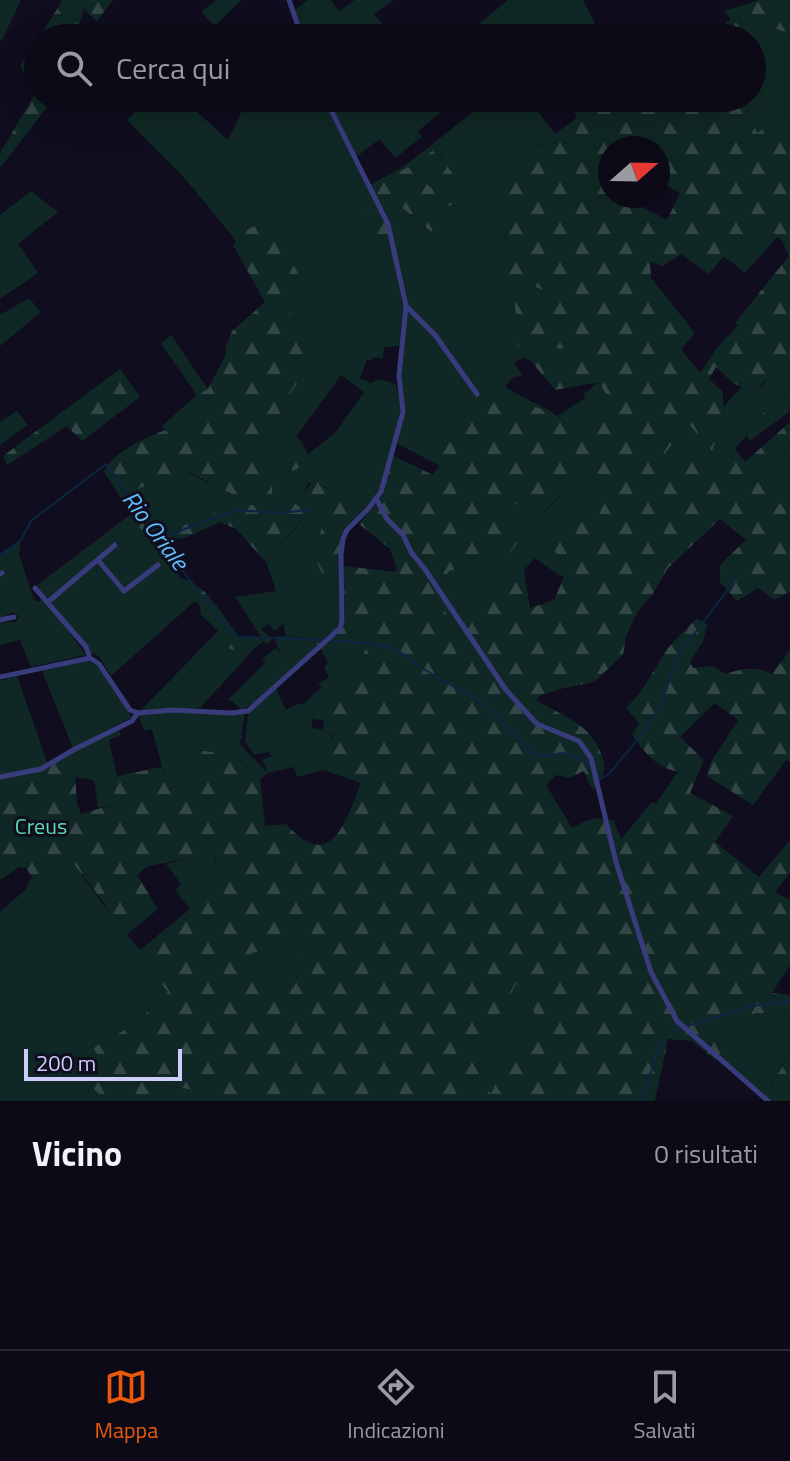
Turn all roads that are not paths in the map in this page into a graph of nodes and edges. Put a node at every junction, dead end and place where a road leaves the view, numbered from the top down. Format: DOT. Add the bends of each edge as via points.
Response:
graph roads {
  1 [pos="289,0"];
  2 [pos="297,24"];
  3 [pos="332,112"];
  4 [pos="406,306"];
  5 [pos="477,394"];
  6 [pos="376,498"];
  7 [pos="115,545"];
  8 [pos="98,560"];
  9 [pos="158,565"];
  10 [pos="35,588"];
  11 [pos="48,602"];
  12 [pos="14,617"];
  13 [pos="0,620"];
  14 [pos="90,658"];
  15 [pos="0,677"];
  16 [pos="138,713"];
  17 [pos="0,777"];
  18 [pos="768,1101"];
  1 -- 2 [label="street"];
  3 -- 4 [label="street" via="388,224"];
  4 -- 5 [label="street" via="435,335"];
  4 -- 6 [label="street" via="399,376 403,412"];
  6 -- 16 [label="street" via="343,539 342,621 327,640 248,711"];
  6 -- 18 [label="street" via="506,690 537,724 579,741 591,758 616,862 651,972 677,1021"];
  7 -- 8 [label="street"];
  8 -- 9 [label="street" via="124,591"];
  8 -- 11 [label="street"];
  10 -- 11 [label="street"];
  11 -- 14 [label="street"];
  12 -- 13 [label="street"];
  14 -- 15 [label="street"];
  14 -- 16 [label="street" via="130,710"];
  16 -- 17 [label="street" via="41,769"];
}
